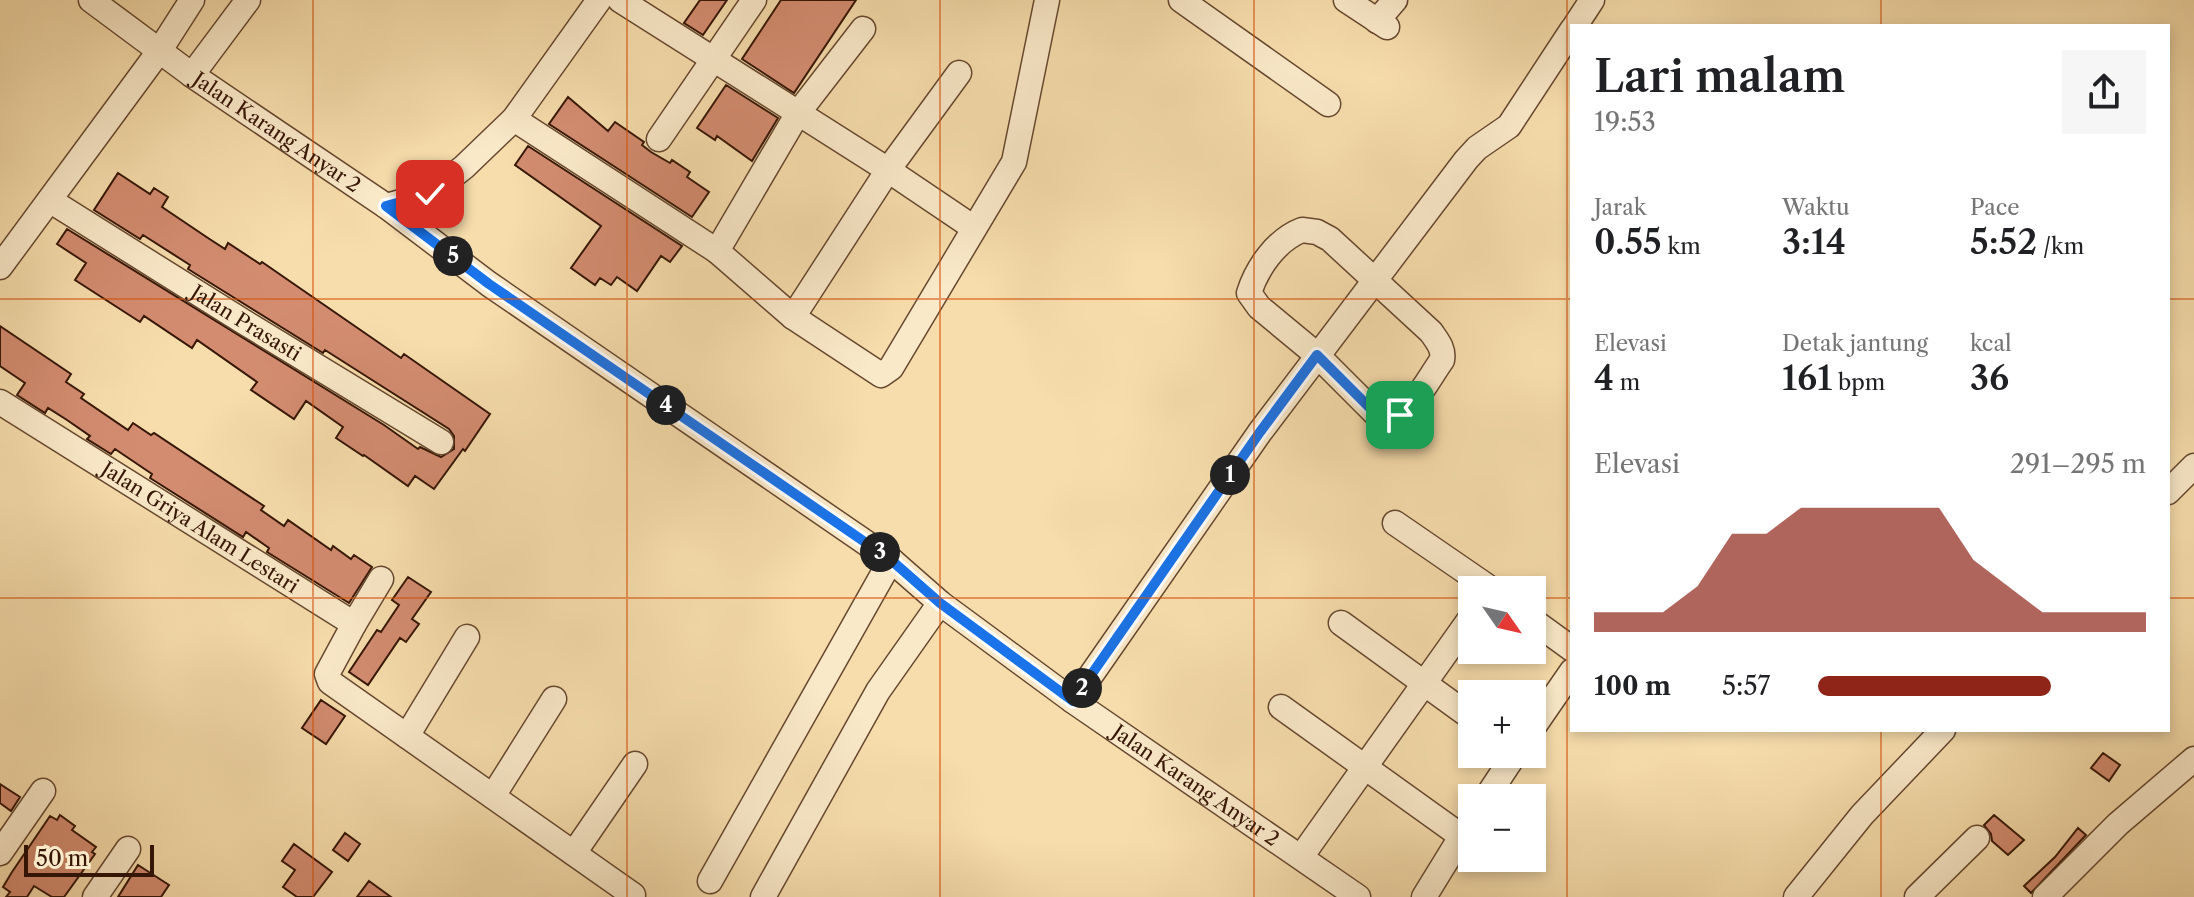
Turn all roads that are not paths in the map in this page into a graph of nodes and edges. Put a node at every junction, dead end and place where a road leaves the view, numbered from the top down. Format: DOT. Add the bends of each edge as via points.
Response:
graph roads {
  1 [pos="91,0"];
  2 [pos="192,0"];
  3 [pos="248,0"];
  4 [pos="599,0"];
  5 [pos="620,0"];
  6 [pos="754,0"];
  7 [pos="1047,0"];
  8 [pos="1346,0"];
  9 [pos="1395,0"];
  10 [pos="1592,0"];
  11 [pos="1187,2"];
  12 [pos="1576,24"];
  13 [pos="863,29"];
  14 [pos="1570,33"];
  15 [pos="160,50"];
  16 [pos="713,60"];
  17 [pos="959,73"];
  18 [pos="192,75"];
  19 [pos="1328,104"];
  20 [pos="798,113"];
  21 [pos="514,119"];
  22 [pos="659,139"];
  23 [pos="888,170"];
  24 [pos="51,201"];
  25 [pos="386,206"];
  26 [pos="974,228"];
  27 [pos="717,251"];
  28 [pos="0,267"];
  29 [pos="1375,280"];
  30 [pos="793,317"];
  31 [pos="1317,355"];
  32 [pos="0,402"];
  33 [pos="441,442"];
  34 [pos="2194,466"];
  35 [pos="2170,490"];
  36 [pos="1395,523"];
  37 [pos="891,560"];
  38 [pos="1471,576"];
  39 [pos="381,579"];
  40 [pos="940,603"];
  41 [pos="1341,623"];
  42 [pos="354,624"];
  43 [pos="1546,630"];
  44 [pos="1458,636"];
  45 [pos="467,637"];
  46 [pos="1570,648"];
  47 [pos="1570,674"];
  48 [pos="1424,684"];
  49 [pos="554,699"];
  50 [pos="1073,701"];
  51 [pos="1281,707"];
  52 [pos="1458,708"];
  53 [pos="1546,709"];
  54 [pos="1941,732"];
  55 [pos="407,736"];
  56 [pos="2194,759"];
  57 [pos="635,764"];
  58 [pos="1365,767"];
  59 [pos="43,791"];
  60 [pos="493,796"];
  61 [pos="1458,822"];
  62 [pos="1977,838"];
  63 [pos="1458,842"];
  64 [pos="128,849"];
  65 [pos="0,853"];
  66 [pos="574,853"];
  67 [pos="1301,857"];
  68 [pos="710,881"];
  69 [pos="1932,892"];
  70 [pos="633,895"];
  71 [pos="95,897"];
  72 [pos="763,897"];
  73 [pos="1358,897"];
  74 [pos="1424,897"];
  75 [pos="1796,897"];
  76 [pos="2045,897"];
  1 -- 15 [label="street, Jalan Karang Anyar 2"];
  2 -- 15 [label="street"];
  3 -- 18 [label="street"];
  4 -- 21 [label="street"];
  5 -- 16 [label="street"];
  6 -- 16 [label="street"];
  7 -- 26 [label="street" via="1014,162"];
  8 -- 9 [label="street" via="1382,24"];
  10 -- 12 [label="street"];
  11 -- 19 [label="street"];
  13 -- 20 [label="street"];
  14 -- 29 [label="street" via="1509,126 1466,160"];
  15 -- 18 [label="street, Jalan Karang Anyar 2"];
  15 -- 24 [label="street"];
  16 -- 20 [label="street"];
  16 -- 22 [label="street"];
  17 -- 23 [label="street"];
  18 -- 25 [label="street, Jalan Karang Anyar 2"];
  20 -- 23 [label="street"];
  20 -- 27 [label="street"];
  21 -- 25 [label="street" via="430,194"];
  21 -- 27 [label="street"];
  23 -- 26 [label="street"];
  23 -- 30 [label="street"];
  24 -- 28 [label="street"];
  24 -- 33 [label="street, Jalan Prasasti"];
  25 -- 37 [label="street, Jalan Karang Anyar 2" via="489,284"];
  26 -- 30 [label="street" via="885,374"];
  27 -- 30 [label="street"];
  29 -- 31 [label="street"];
  29 -- 31 [label="street" via="1325,235 1310,230 1292,234 1263,263 1249,293 1252,299"];
  29 -- 31 [label="street" via="1431,332 1444,353 1406,411 1387,422 1379,417"];
  31 -- 50 [label="street"];
  32 -- 42 [label="street, Jalan Griya Alam Lestari"];
  34 -- 35 [label="street"];
  36 -- 38 [label="street"];
  37 -- 40 [label="street, Jalan Karang Anyar 2"];
  37 -- 68 [label="street"];
  39 -- 42 [label="street"];
  40 -- 50 [label="street, Jalan Karang Anyar 2"];
  40 -- 72 [label="street" via="878,691"];
  41 -- 48 [label="street"];
  42 -- 55 [label="street" via="327,678"];
  43 -- 46 [label="street"];
  44 -- 48 [label="street"];
  45 -- 55 [label="street"];
  47 -- 53 [label="street"];
  48 -- 52 [label="street"];
  48 -- 58 [label="street"];
  49 -- 60 [label="street"];
  50 -- 67 [label="street, Jalan Karang Anyar 2"];
  51 -- 58 [label="street"];
  54 -- 75 [label="street" via="1862,815"];
  55 -- 60 [label="street"];
  56 -- 76 [label="street"];
  57 -- 66 [label="street"];
  58 -- 61 [label="street"];
  58 -- 67 [label="street"];
  59 -- 65 [label="street"];
  60 -- 66 [label="street"];
  62 -- 69 [label="street"];
  63 -- 74 [label="street"];
  64 -- 71 [label="street"];
  66 -- 70 [label="street"];
  67 -- 73 [label="street, Jalan Karang Anyar 2"];
}
